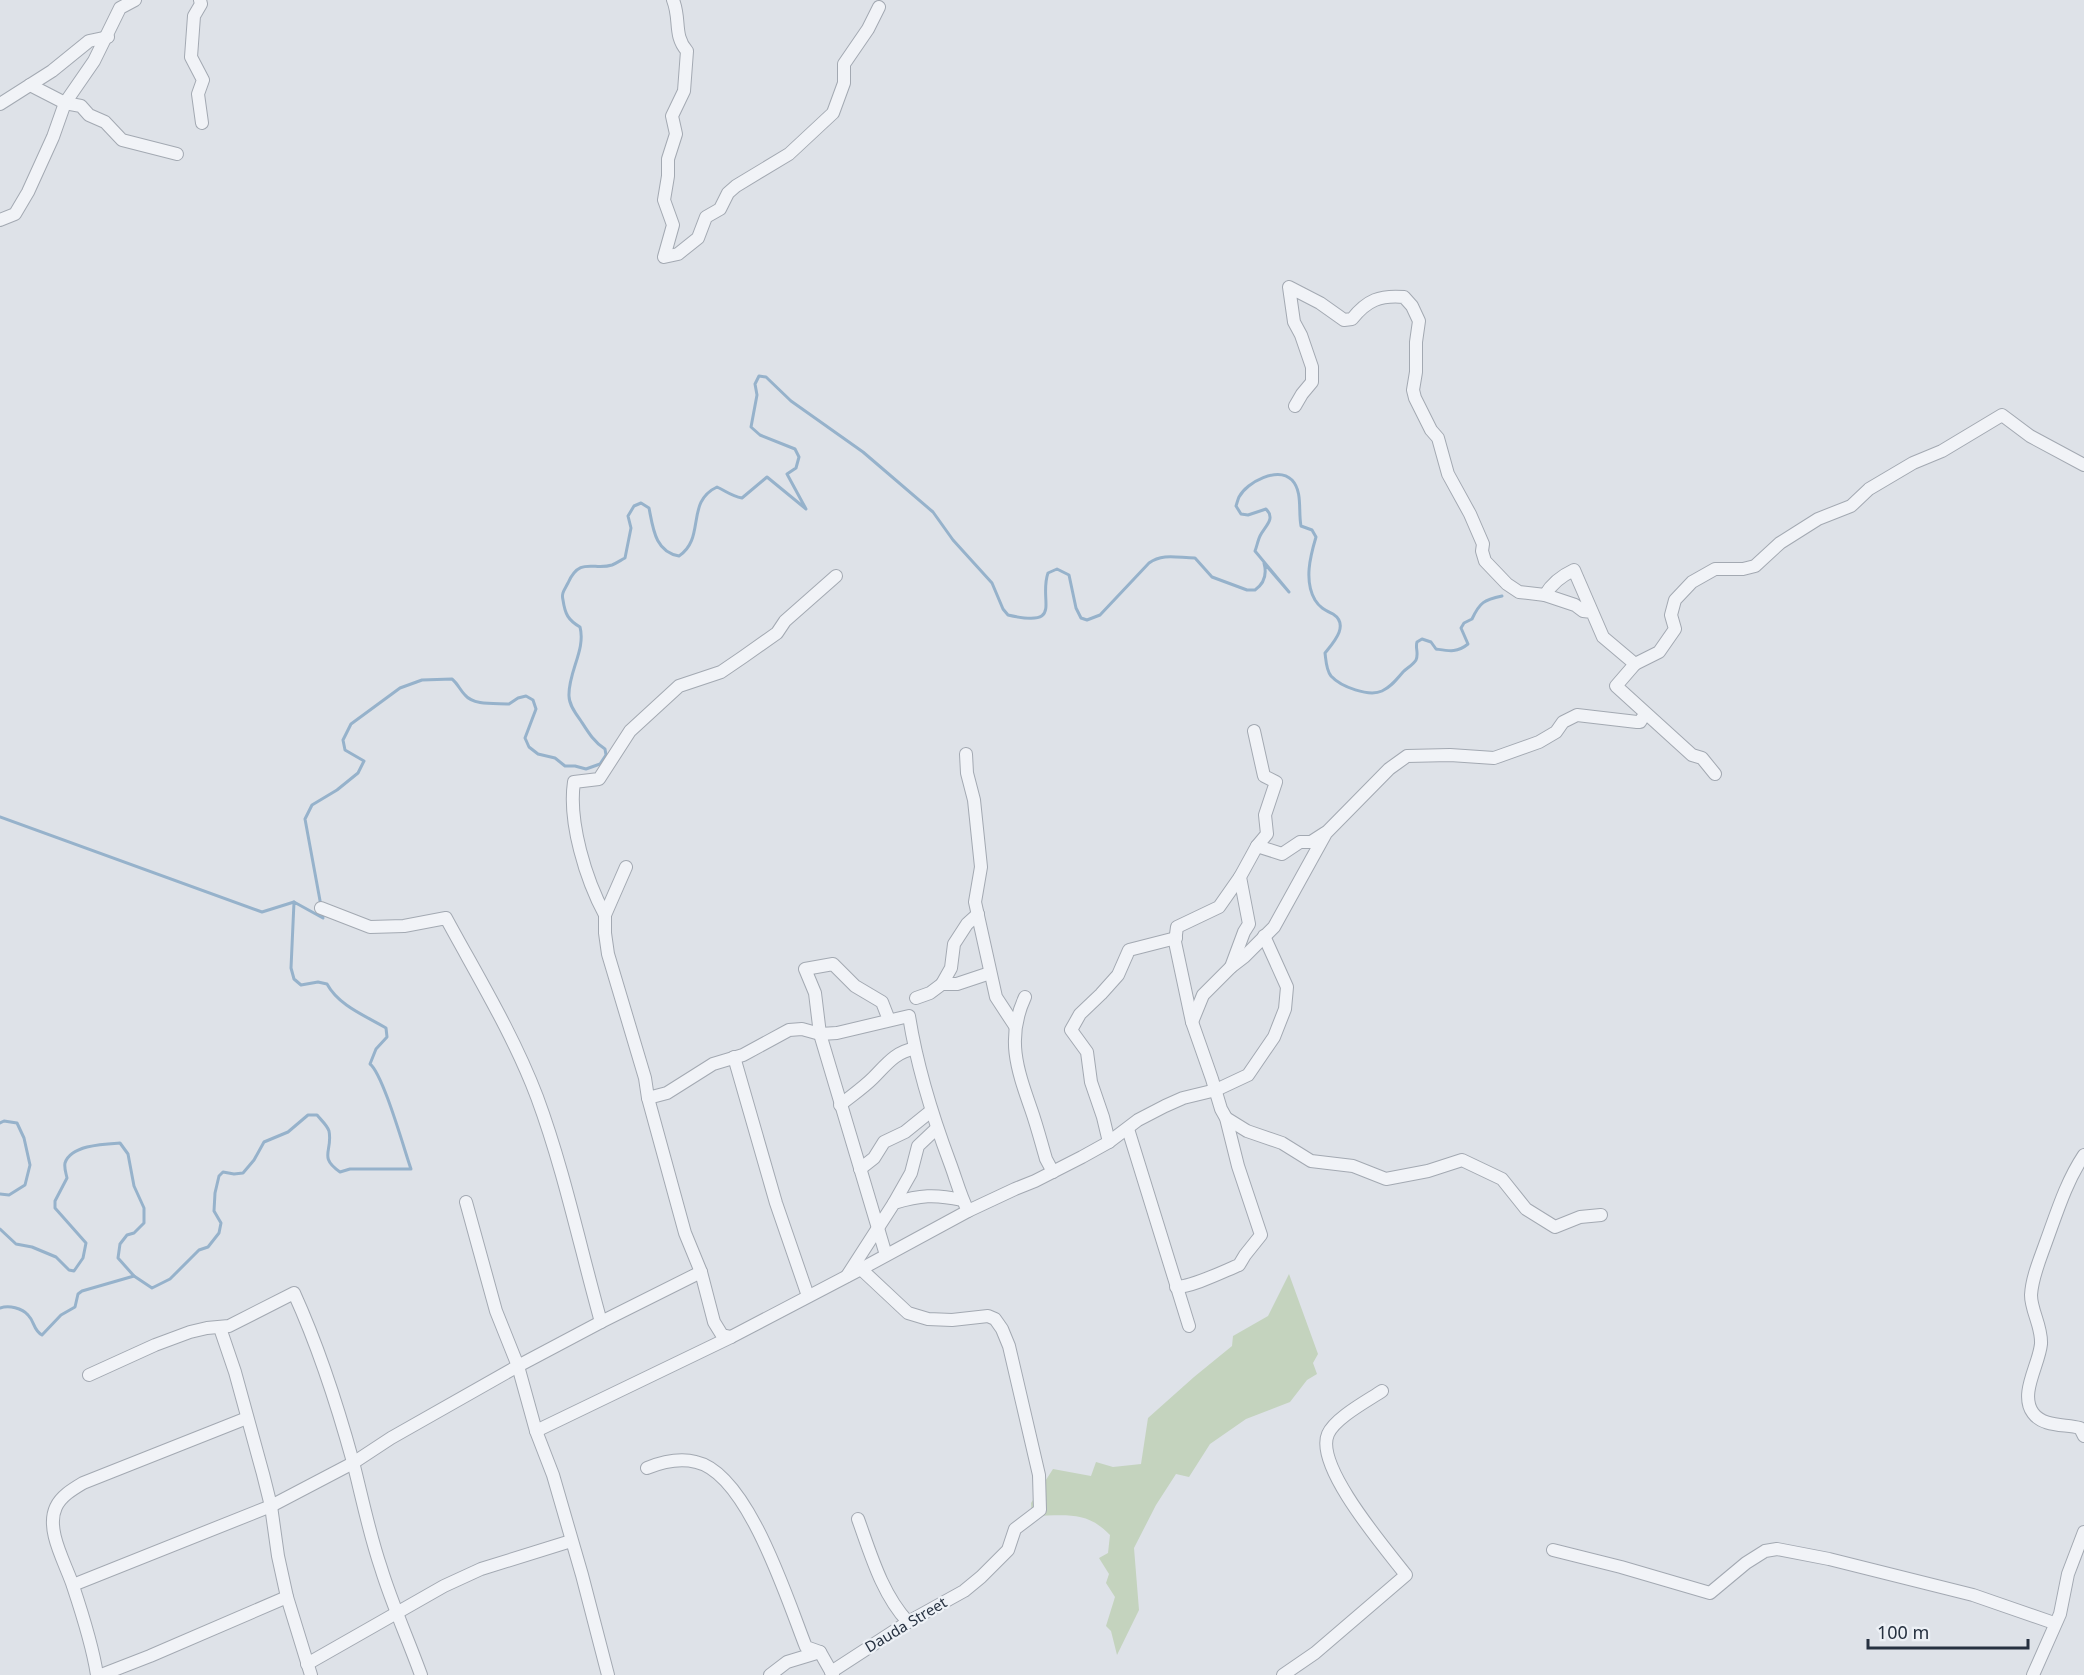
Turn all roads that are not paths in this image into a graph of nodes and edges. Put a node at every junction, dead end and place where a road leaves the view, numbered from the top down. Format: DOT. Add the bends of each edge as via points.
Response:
graph roads {
  1 [pos="135,0"];
  2 [pos="200,0"];
  3 [pos="673,0"];
  4 [pos="879,7"];
  5 [pos="108,37"];
  6 [pos="30,85"];
  7 [pos="65,103"];
  8 [pos="0,104"];
  9 [pos="202,123"];
  10 [pos="177,154"];
  11 [pos="0,220"];
  12 [pos="1295,406"];
  13 [pos="2084,465"];
  14 [pos="836,576"];
  15 [pos="1545,595"];
  16 [pos="1592,612"];
  17 [pos="1635,664"];
  18 [pos="1645,714"];
  19 [pos="1254,731"];
  20 [pos="966,754"];
  21 [pos="1715,774"];
  22 [pos="1326,833"];
  23 [pos="1257,846"];
  24 [pos="626,867"];
  25 [pos="1240,877"];
  26 [pos="321,908"];
  27 [pos="978,914"];
  28 [pos="605,915"];
  29 [pos="1264,936"];
  30 [pos="1176,938"];
  31 [pos="1231,967"];
  32 [pos="990,973"];
  33 [pos="942,984"];
  34 [pos="1024,997"];
  35 [pos="916,998"];
  36 [pos="889,1020"];
  37 [pos="1192,1022"];
  38 [pos="1015,1026"];
  39 [pos="820,1034"];
  40 [pos="914,1049"];
  41 [pos="734,1057"];
  42 [pos="1216,1090"];
  43 [pos="648,1098"];
  44 [pos="840,1105"];
  45 [pos="931,1111"];
  46 [pos="1226,1118"];
  47 [pos="937,1128"];
  48 [pos="1128,1129"];
  49 [pos="1109,1142"];
  50 [pos="2084,1155"];
  51 [pos="860,1169"];
  52 [pos="1053,1172"];
  53 [pos="466,1202"];
  54 [pos="894,1203"];
  55 [pos="965,1205"];
  56 [pos="1601,1215"];
  57 [pos="877,1228"];
  58 [pos="885,1255"];
  59 [pos="861,1269"];
  60 [pos="700,1272"];
  61 [pos="846,1277"];
  62 [pos="1176,1287"];
  63 [pos="808,1296"];
  64 [pos="601,1322"];
  65 [pos="1189,1326"];
  66 [pos="220,1328"];
  67 [pos="730,1336"];
  68 [pos="518,1366"];
  69 [pos="89,1375"];
  70 [pos="1382,1392"];
  71 [pos="247,1418"];
  72 [pos="536,1431"];
  73 [pos="2084,1436"];
  74 [pos="353,1463"];
  75 [pos="647,1468"];
  76 [pos="270,1506"];
  77 [pos="858,1520"];
  78 [pos="2084,1532"];
  79 [pos="571,1541"];
  80 [pos="1553,1550"];
  81 [pos="73,1585"];
  82 [pos="287,1597"];
  83 [pos="396,1612"];
  84 [pos="908,1622"];
  85 [pos="2054,1623"];
  86 [pos="820,1652"];
  87 [pos="309,1669"];
  88 [pos="832,1674"];
  89 [pos="99,1675"];
  90 [pos="421,1675"];
  91 [pos="608,1675"];
  92 [pos="770,1675"];
  93 [pos="1283,1675"];
  94 [pos="2032,1675"];
  1 -- 5 [label="street" via="120,8"];
  2 -- 9 [label="street" via="194,16 191,57 203,80 198,94"];
  3 -- 4 [label="street" via="678,12 678,41 687,51 684,91 672,116 676,134 668,159 664,200 673,225 661,260 678,254 698,238 706,217 720,209 736,186 789,154 833,113 844,83 843,64"];
  5 -- 6 [label="street" via="89,41"];
  5 -- 7 [label="street"];
  6 -- 7 [label="street"];
  6 -- 8 [label="street"];
  7 -- 10 [label="street" via="81,106 88,115 105,122 122,141"];
  7 -- 11 [label="street" via="28,192 15,214"];
  12 -- 15 [label="street" via="1312,382 1312,367 1294,322 1288,287 1344,320 1370,302 1404,297 1419,321 1415,398 1438,438 1448,474 1483,544 1485,561 1519,592"];
  13 -- 17 [label="street" via="2030,436 2002,415 1869,489 1851,506 1818,519 1780,543 1755,566 1715,569 1692,582 1675,600 1671,615 1675,629 1659,652"];
  14 -- 28 [label="street" via="785,621 777,633 743,657 721,672 679,686 630,731 599,779 574,782 571,800 582,858 592,892"];
  15 -- 16 [label="street"];
  15 -- 16 [label="street" via="1550,585 1574,570"];
  16 -- 17 [label="street" via="1603,637"];
  17 -- 18 [label="street" via="1616,686"];
  18 -- 21 [label="street" via="1692,755 1702,758"];
  18 -- 22 [label="street" via="1640,722 1577,715 1539,742 1494,758 1407,756"];
  19 -- 23 [label="street" via="1264,776 1276,782 1265,815 1266,834"];
  20 -- 27 [label="street" via="981,867 975,902"];
  22 -- 23 [label="street" via="1311,842 1300,842 1282,854"];
  22 -- 29 [label="street" via="1274,927"];
  23 -- 25 [label="street"];
  24 -- 28 [label="street"];
  25 -- 30 [label="street" via="1219,907 1177,927"];
  25 -- 31 [label="street" via="1250,924"];
  26 -- 64 [label="street" via="370,927 404,926 446,918 513,1041 537,1098"];
  27 -- 32 [label="street"];
  27 -- 33 [label="street" via="954,944 951,968"];
  28 -- 43 [label="street" via="609,954"];
  29 -- 31 [label="street"];
  29 -- 42 [label="street" via="1287,987 1285,1009 1274,1037 1248,1075"];
  30 -- 37 [label="street"];
  30 -- 49 [label="street" via="1129,950 1118,975 1080,1014 1071,1030 1088,1052 1091,1082"];
  31 -- 37 [label="street" via="1203,995"];
  32 -- 33 [label="street" via="957,984"];
  32 -- 38 [label="street" via="996,997"];
  33 -- 35 [label="street"];
  34 -- 38 [label="street"];
  36 -- 39 [label="street"];
  36 -- 39 [label="street" via="882,1002 855,986 833,964 805,969 815,993"];
  36 -- 40 [label="street" via="909,1016"];
  37 -- 42 [label="street"];
  38 -- 52 [label="street" via="1017,1070"];
  39 -- 41 [label="street" via="789,1030"];
  39 -- 44 [label="street"];
  40 -- 44 [label="street" via="885,1064"];
  40 -- 45 [label="street"];
  41 -- 43 [label="street" via="713,1064 667,1093"];
  41 -- 63 [label="street" via="772,1193"];
  42 -- 46 [label="street"];
  42 -- 48 [label="street" via="1183,1098"];
  43 -- 60 [label="street" via="678,1211"];
  44 -- 51 [label="street"];
  45 -- 47 [label="street"];
  45 -- 51 [label="street" via="905,1132 884,1142 874,1158"];
  46 -- 56 [label="street" via="1311,1161 1353,1166 1386,1179 1462,1160 1502,1179 1526,1209 1555,1227 1580,1217"];
  46 -- 62 [label="street" via="1261,1234 1239,1265 1187,1287"];
  47 -- 54 [label="street" via="918,1146 911,1173"];
  47 -- 55 [label="street"];
  48 -- 49 [label="street"];
  48 -- 62 [label="street"];
  49 -- 52 [label="street"];
  50 -- 73 [label="street" via="2073,1170 2036,1270 2031,1296 2042,1334 2027,1399 2032,1413 2040,1420 2080,1428"];
  51 -- 57 [label="street"];
  52 -- 55 [label="street"];
  53 -- 68 [label="street" via="496,1311"];
  54 -- 55 [label="street" via="918,1196 945,1196"];
  54 -- 57 [label="street"];
  55 -- 58 [label="street"];
  57 -- 58 [label="street"];
  57 -- 61 [label="street"];
  58 -- 59 [label="street"];
  59 -- 61 [label="street"];
  59 -- 84 [label="street, Dauda Street" via="908,1312 928,1319 995,1319 1009,1346 1039,1475 1040,1510 1015,1529 1008,1550 964,1591"];
  60 -- 64 [label="street"];
  60 -- 67 [label="street" via="714,1322 722,1335"];
  61 -- 63 [label="street"];
  62 -- 65 [label="street"];
  63 -- 67 [label="street"];
  64 -- 68 [label="street"];
  66 -- 69 [label="street" via="190,1332"];
  66 -- 71 [label="street"];
  66 -- 74 [label="street" via="294,1293 315,1340"];
  67 -- 72 [label="street"];
  68 -- 72 [label="street"];
  68 -- 74 [label="street"];
  70 -- 93 [label="street" via="1335,1424 1325,1444 1339,1482 1361,1518 1406,1575 1316,1653"];
  71 -- 76 [label="street"];
  71 -- 81 [label="street" via="83,1483 60,1500 55,1509 56,1541"];
  72 -- 79 [label="street"];
  74 -- 76 [label="street"];
  74 -- 83 [label="street" via="364,1513"];
  75 -- 86 [label="street" via="668,1462 698,1462 730,1484 758,1531 806,1647"];
  76 -- 81 [label="street"];
  76 -- 82 [label="street"];
  77 -- 84 [label="street" via="889,1597"];
  78 -- 85 [label="street"];
  79 -- 83 [label="street" via="482,1569"];
  79 -- 91 [label="street"];
  80 -- 85 [label="street" via="1710,1593 1746,1563 1765,1551 1777,1549 1973,1595"];
  81 -- 89 [label="street"];
  82 -- 87 [label="street"];
  82 -- 89 [label="street"];
  83 -- 87 [label="street"];
  83 -- 90 [label="street"];
  84 -- 88 [label="street, Dauda Street"];
  85 -- 94 [label="street"];
  86 -- 88 [label="street"];
  86 -- 92 [label="street" via="787,1662"];
}
